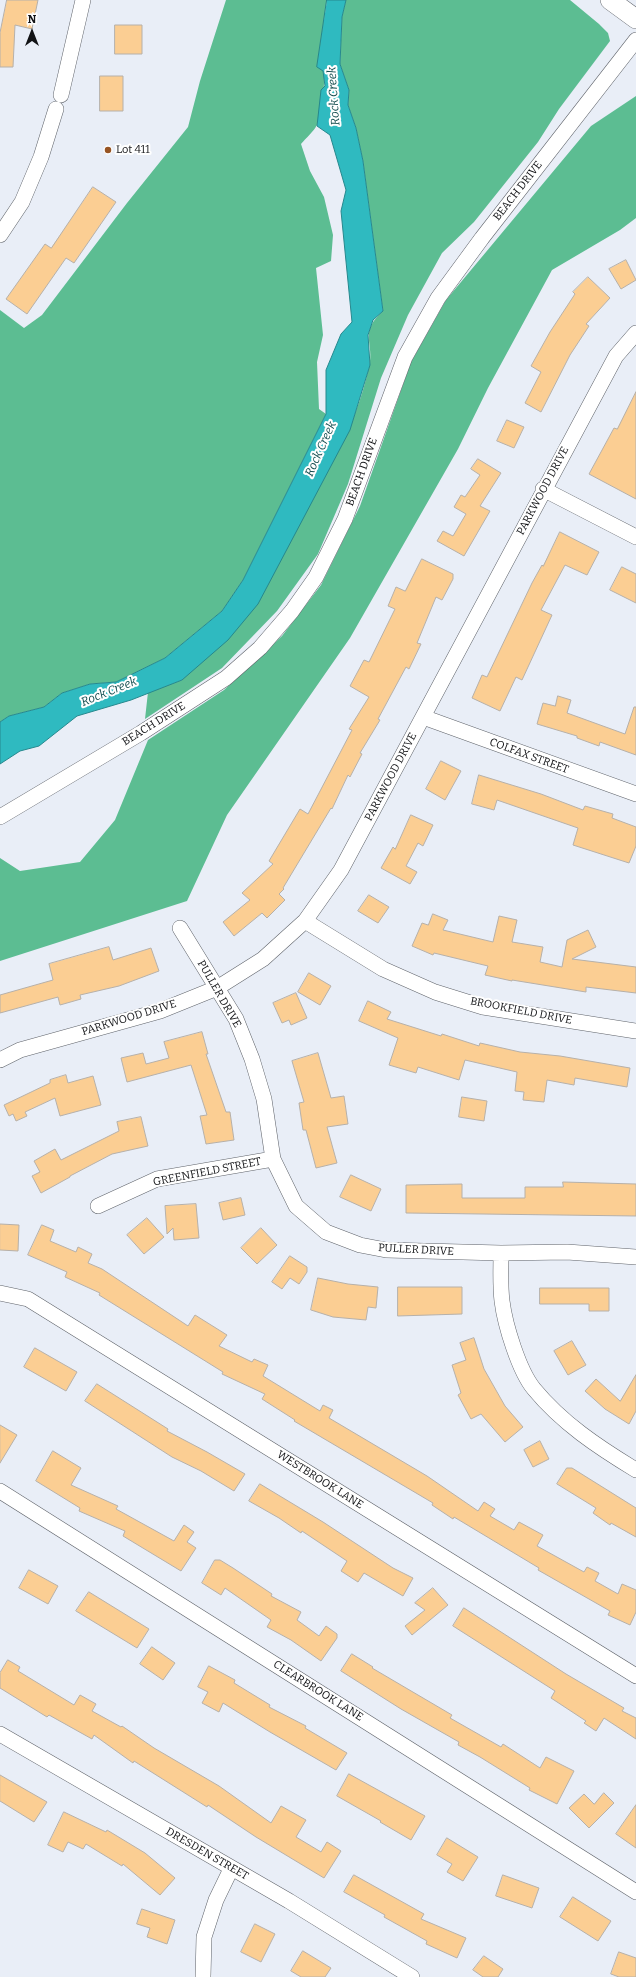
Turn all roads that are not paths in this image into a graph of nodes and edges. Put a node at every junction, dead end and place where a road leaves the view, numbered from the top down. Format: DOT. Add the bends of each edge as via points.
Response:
graph roads {
  1 [pos="84,0"];
  2 [pos="610,0"];
  3 [pos="636,19"];
  4 [pos="636,40"];
  5 [pos="0,235"];
  6 [pos="636,333"];
  7 [pos="544,489"];
  8 [pos="636,537"];
  9 [pos="423,718"];
  10 [pos="636,794"];
  11 [pos="0,817"];
  12 [pos="305,921"];
  13 [pos="180,928"];
  14 [pos="217,988"];
  15 [pos="636,1031"];
  16 [pos="0,1060"];
  17 [pos="273,1159"];
  18 [pos="98,1206"];
  19 [pos="501,1253"];
  20 [pos="636,1257"];
  21 [pos="0,1293"];
  22 [pos="636,1470"];
  23 [pos="0,1491"];
  24 [pos="636,1676"];
  25 [pos="0,1734"];
  26 [pos="231,1869"];
  27 [pos="636,1892"];
  28 [pos="203,1977"];
  29 [pos="412,1977"];
  1 -- 5 [label="street" via="59,102 41,157 22,202"];
  2 -- 3 [label="main road"];
  4 -- 11 [label="street, BEACH DRIVE" via="438,298 405,357 345,519 316,577 292,611 260,648 226,678 141,733"];
  6 -- 7 [label="street, PARKWOOD DRIVE" via="616,356"];
  7 -- 8 [label="street"];
  7 -- 9 [label="street, PARKWOOD DRIVE"];
  9 -- 10 [label="street, COLFAX STREET"];
  9 -- 12 [label="street, PARKWOOD DRIVE" via="341,870"];
  12 -- 14 [label="street, PARKWOOD DRIVE" via="263,959"];
  12 -- 15 [label="street, BROOKFIELD DRIVE" via="383,969 435,992 483,1007"];
  13 -- 14 [label="street, PULLER DRIVE"];
  14 -- 16 [label="street, PARKWOOD DRIVE" via="160,1011 20,1050"];
  14 -- 17 [label="street, PULLER DRIVE" via="236,1019 252,1059 264,1099"];
  17 -- 18 [label="street, GREENFIELD STREET" via="157,1179"];
  17 -- 19 [label="street, PULLER DRIVE" via="296,1206 326,1232 360,1245 386,1250"];
  19 -- 20 [label="street, PULLER DRIVE" via="567,1252"];
  19 -- 22 [label="street" via="502,1302 516,1354 533,1388 571,1427"];
  21 -- 24 [label="street, WESTBROOK LANE" via="28,1299"];
  23 -- 27 [label="street, CLEARBROOK LANE"];
  25 -- 26 [label="street, DRESDEN STREET"];
  26 -- 28 [label="street" via="216,1900 204,1937"];
  26 -- 29 [label="street, DRESDEN STREET" via="289,1901"];
}
